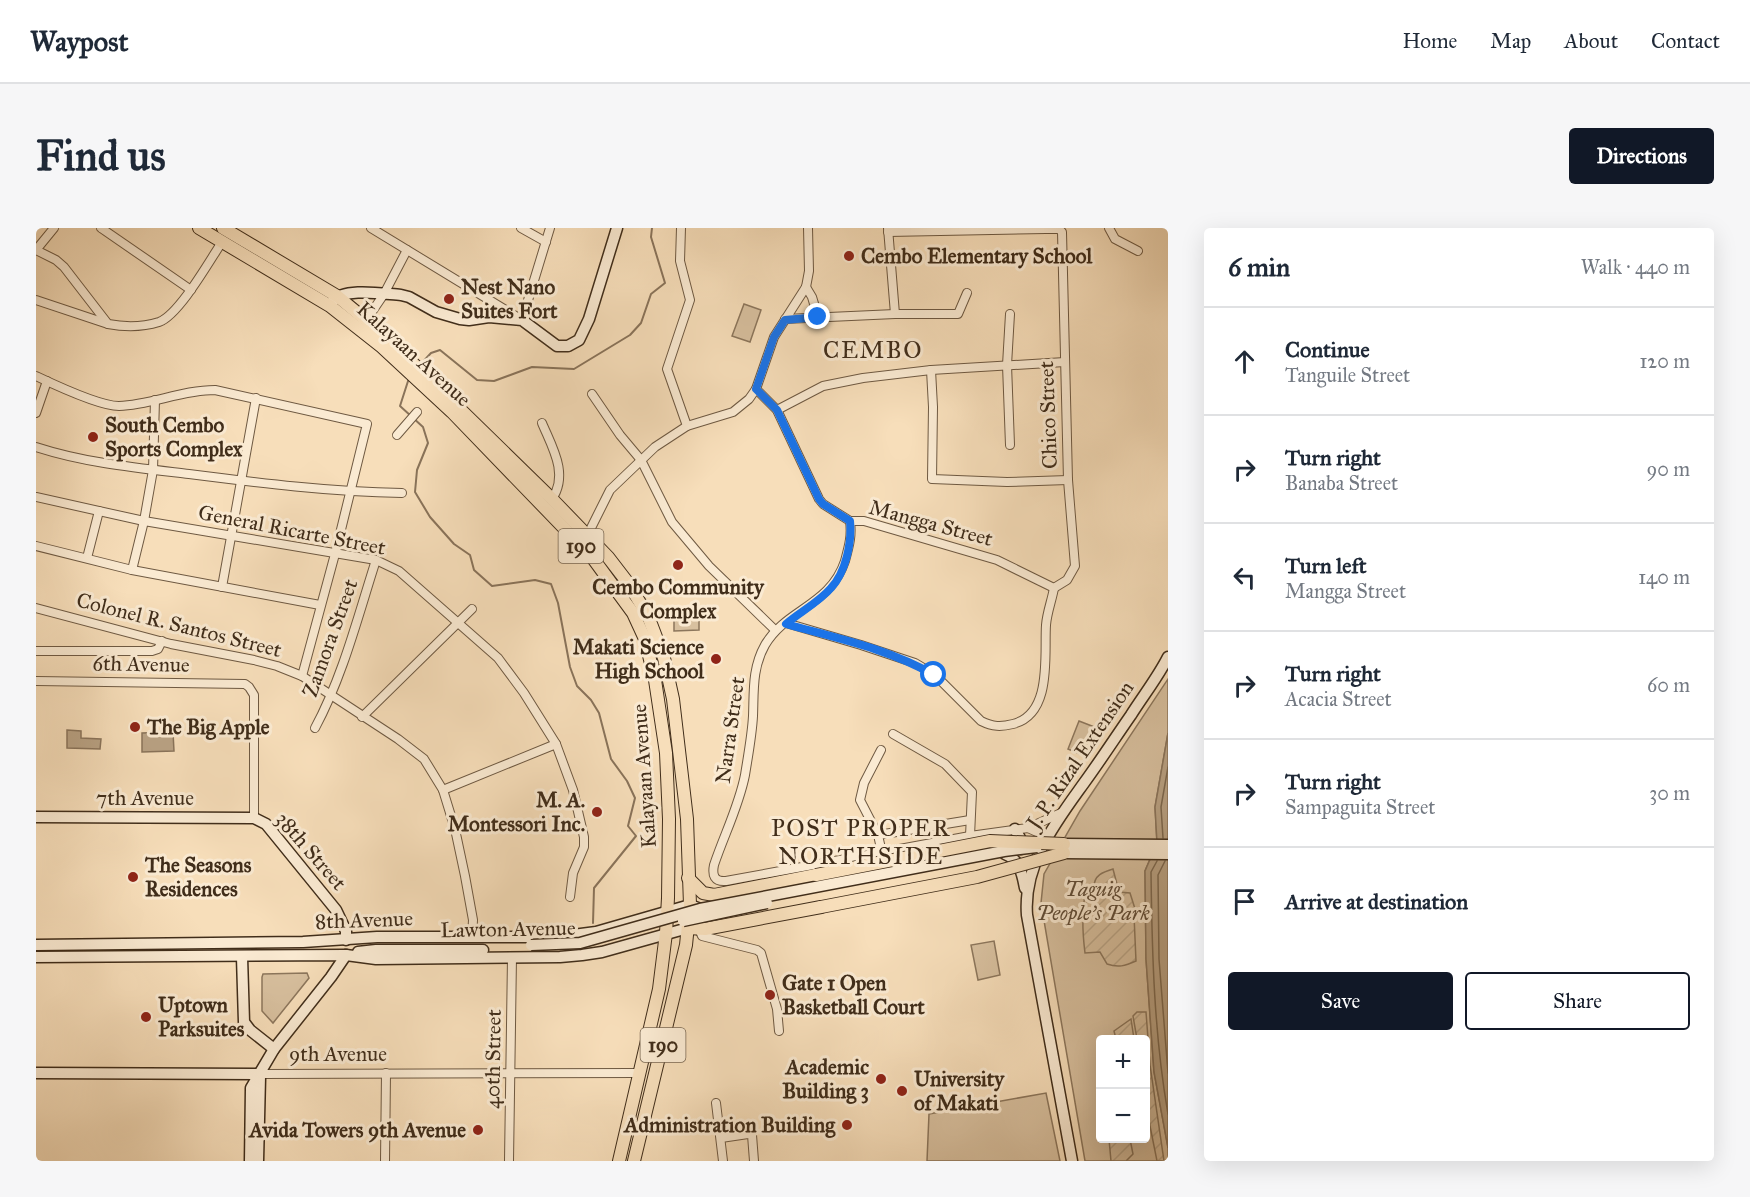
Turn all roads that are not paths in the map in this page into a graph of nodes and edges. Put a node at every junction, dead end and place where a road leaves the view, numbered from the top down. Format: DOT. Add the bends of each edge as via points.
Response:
graph roads {
  1 [pos="54,228"];
  2 [pos="101,228"];
  3 [pos="199,228"];
  4 [pos="223,228"];
  5 [pos="371,228"];
  6 [pos="520,228"];
  7 [pos="550,228"];
  8 [pos="617,228"];
  9 [pos="681,228"];
  10 [pos="808,228"];
  11 [pos="1109,228"];
  12 [pos="1046,229"];
  13 [pos="888,230"];
  14 [pos="222,242"];
  15 [pos="546,242"];
  16 [pos="36,250"];
  17 [pos="407,250"];
  18 [pos="1138,251"];
  19 [pos="806,287"];
  20 [pos="190,290"];
  21 [pos="967,293"];
  22 [pos="384,294"];
  23 [pos="36,300"];
  24 [pos="333,301"];
  25 [pos="895,314"];
  26 [pos="1010,314"];
  27 [pos="818,317"];
  28 [pos="367,319"];
  29 [pos="522,320"];
  30 [pos="785,320"];
  31 [pos="108,324"];
  32 [pos="404,360"];
  33 [pos="1065,362"];
  34 [pos="1007,365"];
  35 [pos="931,370"];
  36 [pos="36,376"];
  37 [pos="424,379"];
  38 [pos="47,381"];
  39 [pos="756,389"];
  40 [pos="592,394"];
  41 [pos="256,398"];
  42 [pos="155,400"];
  43 [pos="777,410"];
  44 [pos="36,413"];
  45 [pos="416,413"];
  46 [pos="542,423"];
  47 [pos="687,426"];
  48 [pos="397,435"];
  49 [pos="1010,445"];
  50 [pos="36,447"];
  51 [pos="641,460"];
  52 [pos="153,470"];
  53 [pos="1068,480"];
  54 [pos="240,481"];
  55 [pos="350,492"];
  56 [pos="402,494"];
  57 [pos="36,497"];
  58 [pos="552,499"];
  59 [pos="99,512"];
  60 [pos="144,521"];
  61 [pos="850,521"];
  62 [pos="231,536"];
  63 [pos="587,536"];
  64 [pos="36,546"];
  65 [pos="335,554"];
  66 [pos="87,558"];
  67 [pos="376,560"];
  68 [pos="132,570"];
  69 [pos="222,587"];
  70 [pos="1054,588"];
  71 [pos="320,605"];
  72 [pos="36,608"];
  73 [pos="472,609"];
  74 [pos="458,624"];
  75 [pos="786,624"];
  76 [pos="775,630"];
  77 [pos="162,641"];
  78 [pos="36,651"];
  79 [pos="1168,657"];
  80 [pos="302,676"];
  81 [pos="36,681"];
  82 [pos="245,684"];
  83 [pos="330,695"];
  84 [pos="363,717"];
  85 [pos="315,728"];
  86 [pos="893,734"];
  87 [pos="556,744"];
  88 [pos="882,750"];
  89 [pos="443,790"];
  90 [pos="1061,813"];
  91 [pos="687,815"];
  92 [pos="669,816"];
  93 [pos="36,817"];
  94 [pos="255,818"];
  95 [pos="970,820"];
  96 [pos="1028,828"];
  97 [pos="1015,830"];
  98 [pos="878,835"];
  99 [pos="970,836"];
  100 [pos="1048,837"];
  101 [pos="1168,845"];
  102 [pos="1064,848"];
  103 [pos="1040,850"];
  104 [pos="1020,852"];
  105 [pos="882,854"];
  106 [pos="1005,854"];
  107 [pos="1168,854"];
  108 [pos="688,878"];
  109 [pos="1027,895"];
  110 [pos="570,897"];
  111 [pos="690,905"];
  112 [pos="667,910"];
  113 [pos="709,911"];
  114 [pos="632,920"];
  115 [pos="693,929"];
  116 [pos="666,933"];
  117 [pos="472,937"];
  118 [pos="346,940"];
  119 [pos="638,941"];
  120 [pos="36,945"];
  121 [pos="531,948"];
  122 [pos="346,955"];
  123 [pos="36,957"];
  124 [pos="242,957"];
  125 [pos="512,957"];
  126 [pos="659,989"];
  127 [pos="676,991"];
  128 [pos="655,1009"];
  129 [pos="670,1013"];
  130 [pos="778,1031"];
  131 [pos="274,1049"];
  132 [pos="36,1073"];
  133 [pos="386,1073"];
  134 [pos="511,1073"];
  135 [pos="640,1073"];
  136 [pos="260,1074"];
  137 [pos="716,1102"];
  138 [pos="721,1138"];
  139 [pos="250,1161"];
  140 [pos="258,1161"];
  141 [pos="386,1161"];
  142 [pos="509,1161"];
  143 [pos="619,1161"];
  144 [pos="634,1161"];
  145 [pos="723,1161"];
  146 [pos="754,1161"];
  147 [pos="1072,1161"];
  1 -- 16 [label="street"];
  2 -- 20 [label="street"];
  3 -- 14 [label="main road, Kalayaan Avenue / 190"];
  4 -- 24 [label="main road, Kalayaan Avenue / 190"];
  5 -- 17 [label="street"];
  6 -- 15 [label="street"];
  7 -- 15 [label="street"];
  8 -- 29 [label="main road" via="579,340 557,346"];
  9 -- 47 [label="street" via="680,261 690,300 667,369"];
  10 -- 19 [label="street"];
  11 -- 18 [label="street" via="1115,239"];
  12 -- 13 [label="street"];
  12 -- 33 [label="street, Chico Street" via="1062,232"];
  13 -- 25 [label="street"];
  14 -- 20 [label="street"];
  14 -- 24 [label="main road, Kalayaan Avenue / 190"];
  15 -- 29 [label="street"];
  16 -- 31 [label="street" via="64,267"];
  17 -- 22 [label="street"];
  17 -- 29 [label="street"];
  19 -- 27 [label="street"];
  19 -- 30 [label="street"];
  20 -- 31 [label="street" via="160,322"];
  21 -- 25 [label="street" via="958,314"];
  22 -- 24 [label="main road" via="348,293"];
  22 -- 28 [label="street"];
  22 -- 29 [label="main road" via="409,297 435,312 460,319"];
  23 -- 31 [label="street"];
  24 -- 28 [label="main road, Kalayaan Avenue / 190"];
  24 -- 32 [label="main road, Kalayaan Avenue / 190"];
  25 -- 27 [label="street"];
  26 -- 34 [label="street"];
  27 -- 30 [label="street"];
  28 -- 32 [label="main road, Kalayaan Avenue / 190"];
  30 -- 39 [label="street" via="774,337"];
  32 -- 37 [label="main road, Kalayaan Avenue / 190"];
  33 -- 34 [label="street"];
  33 -- 53 [label="street, Chico Street"];
  34 -- 35 [label="street"];
  34 -- 49 [label="street"];
  35 -- 43 [label="street" via="823,386"];
  35 -- 53 [label="street" via="933,480"];
  36 -- 38 [label="street"];
  37 -- 58 [label="main road, Kalayaan Avenue / 190"];
  37 -- 92 [label="main road, Kalayaan Avenue / 190" via="592,557 633,613 656,680 666,753"];
  38 -- 42 [label="street" via="106,404"];
  38 -- 44 [label="street"];
  39 -- 43 [label="street, Mangga Street"];
  39 -- 47 [label="street" via="733,412"];
  40 -- 51 [label="street"];
  41 -- 42 [label="street" via="212,390"];
  41 -- 54 [label="street"];
  41 -- 55 [label="street" via="368,424"];
  42 -- 52 [label="street"];
  43 -- 61 [label="street, Mangga Street" via="819,499"];
  45 -- 48 [label="street"];
  46 -- 58 [label="street" via="560,473 560,484"];
  47 -- 51 [label="street"];
  50 -- 52 [label="street"];
  51 -- 63 [label="street" via="610,490"];
  51 -- 76 [label="street" via="672,522 709,566"];
  52 -- 54 [label="street"];
  52 -- 60 [label="street"];
  53 -- 70 [label="street, Chico Street" via="1075,566 1067,580"];
  54 -- 55 [label="street"];
  54 -- 62 [label="street"];
  55 -- 56 [label="street"];
  55 -- 65 [label="street"];
  57 -- 59 [label="street, General Ricarte Street"];
  58 -- 63 [label="main road, Kalayaan Avenue / 190"];
  59 -- 60 [label="street, General Ricarte Street"];
  59 -- 66 [label="street"];
  60 -- 62 [label="street, General Ricarte Street"];
  60 -- 68 [label="street"];
  61 -- 70 [label="street, Mangga Street" via="864,521 997,560"];
  61 -- 75 [label="street" via="851,540 832,588"];
  62 -- 65 [label="street, General Ricarte Street"];
  62 -- 69 [label="street"];
  63 -- 91 [label="main road, Kalayaan Avenue / 190" via="628,583 657,638 673,699"];
  64 -- 66 [label="street"];
  65 -- 67 [label="street, General Ricarte Street"];
  65 -- 71 [label="street"];
  66 -- 68 [label="street"];
  67 -- 74 [label="street, General Ricarte Street" via="399,571"];
  67 -- 83 [label="street, Zamora Street"];
  68 -- 69 [label="street"];
  69 -- 71 [label="street"];
  70 -- 75 [label="street" via="1046,623 1046,675 1035,708 1020,722 999,727 981,722 934,675 915,663"];
  71 -- 80 [label="street"];
  72 -- 77 [label="street, Colonel R. Santos Street"];
  73 -- 74 [label="street"];
  74 -- 84 [label="street"];
  74 -- 87 [label="street, General Ricarte Street" via="498,658"];
  75 -- 76 [label="street"];
  76 -- 105 [label="street, Narra Street" via="757,664 744,777 713,876 726,881"];
  77 -- 78 [label="street" via="159,649 152,651"];
  77 -- 80 [label="street, Colonel R. Santos Street" via="254,660"];
  79 -- 90 [label="main road, J. P. Rizal Extension"];
  80 -- 83 [label="street, Colonel R. Santos Street"];
  81 -- 82 [label="street, 6th Avenue"];
  82 -- 94 [label="street, 38th Street" via="254,695"];
  83 -- 84 [label="street, Colonel R. Santos Street"];
  83 -- 85 [label="street, Zamora Street"];
  84 -- 89 [label="street, Colonel R. Santos Street" via="424,759"];
  86 -- 95 [label="street" via="945,764 972,792"];
  87 -- 89 [label="street"];
  87 -- 110 [label="street, General Ricarte Street" via="584,837"];
  88 -- 98 [label="street" via="864,783 860,800"];
  89 -- 117 [label="street, Colonel R. Santos Street" via="469,898"];
  90 -- 96 [label="street, Narra Street"];
  90 -- 100 [label="main road, J. P. Rizal Extension"];
  91 -- 92 [label="main road"];
  91 -- 108 [label="main road, Kalayaan Avenue / 190"];
  92 -- 112 [label="main road, Kalayaan Avenue / 190"];
  93 -- 94 [label="main road, 7th Avenue"];
  94 -- 118 [label="main road, 38th Street" via="266,824 336,910"];
  95 -- 98 [label="street"];
  95 -- 99 [label="street"];
  96 -- 97 [label="street, Narra Street"];
  96 -- 100 [label="street"];
  97 -- 99 [label="street, Narra Street"];
  97 -- 104 [label="main road" via="1022,842"];
  98 -- 105 [label="street"];
  99 -- 105 [label="street, Narra Street"];
  100 -- 103 [label="main road, J. P. Rizal Extension"];
  101 -- 102 [label="main road, Lawton Avenue"];
  102 -- 107 [label="main road, Lawton Avenue"];
  102 -- 108 [label="main road, bridge" via="990,841 714,896 703,893"];
  102 -- 115 [label="main road, bridge" via="977,877"];
  102 -- 121 [label="main road, Lawton Avenue, bridge" via="700,916 581,949"];
  103 -- 104 [label="main road"];
  103 -- 109 [label="main road, J. P. Rizal Extension"];
  104 -- 106 [label="main road"];
  106 -- 109 [label="main road" via="1018,864"];
  106 -- 113 [label="main road"];
  108 -- 111 [label="main road, Kalayaan Avenue / 190"];
  109 -- 147 [label="main road, J. P. Rizal Extension"];
  111 -- 112 [label="main road, 8th Avenue"];
  111 -- 113 [label="main road"];
  111 -- 115 [label="main road, Kalayaan Avenue / 190"];
  112 -- 114 [label="main road, 8th Avenue"];
  112 -- 116 [label="main road, Kalayaan Avenue / 190"];
  113 -- 115 [label="main road"];
  114 -- 117 [label="main road, 8th Avenue" via="578,935"];
  114 -- 119 [label="main road" via="642,929"];
  115 -- 116 [label="main road, 8th Avenue"];
  115 -- 127 [label="main road, Kalayaan Avenue / 190"];
  115 -- 130 [label="street" via="702,936 761,953 777,1009"];
  116 -- 119 [label="main road, 8th Avenue"];
  116 -- 126 [label="main road, Kalayaan Avenue / 190"];
  117 -- 118 [label="main road, 8th Avenue"];
  118 -- 120 [label="main road, 8th Avenue"];
  118 -- 121 [label="main road, Lawton Avenue" via="367,944"];
  119 -- 125 [label="main road, 8th Avenue" via="582,956"];
  121 -- 122 [label="main road, Lawton Avenue" via="376,950"];
  122 -- 124 [label="main road, 8th Avenue"];
  122 -- 125 [label="main road, 8th Avenue" via="376,959"];
  122 -- 131 [label="main road"];
  123 -- 124 [label="main road, 8th Avenue"];
  124 -- 131 [label="main road" via="244,1022"];
  125 -- 134 [label="street, 40th Street"];
  126 -- 127 [label="main road" via="667,993"];
  126 -- 128 [label="main road, Kalayaan Avenue / 190"];
  127 -- 129 [label="main road, Kalayaan Avenue / 190"];
  128 -- 129 [label="main road"];
  128 -- 135 [label="main road, Kalayaan Avenue / 190"];
  129 -- 144 [label="main road, Kalayaan Avenue / 190"];
  131 -- 136 [label="main road"];
  132 -- 136 [label="main road, 9th Avenue"];
  133 -- 134 [label="street, 9th Avenue"];
  133 -- 136 [label="street, 9th Avenue"];
  133 -- 141 [label="street"];
  134 -- 135 [label="street, 9th Avenue"];
  134 -- 142 [label="street, 40th Street"];
  135 -- 143 [label="main road, Kalayaan Avenue / 190"];
  136 -- 139 [label="main road" via="251,1088"];
  136 -- 140 [label="main road"];
  137 -- 138 [label="street"];
  138 -- 145 [label="street"];
  138 -- 146 [label="street" via="752,1135"];
}
